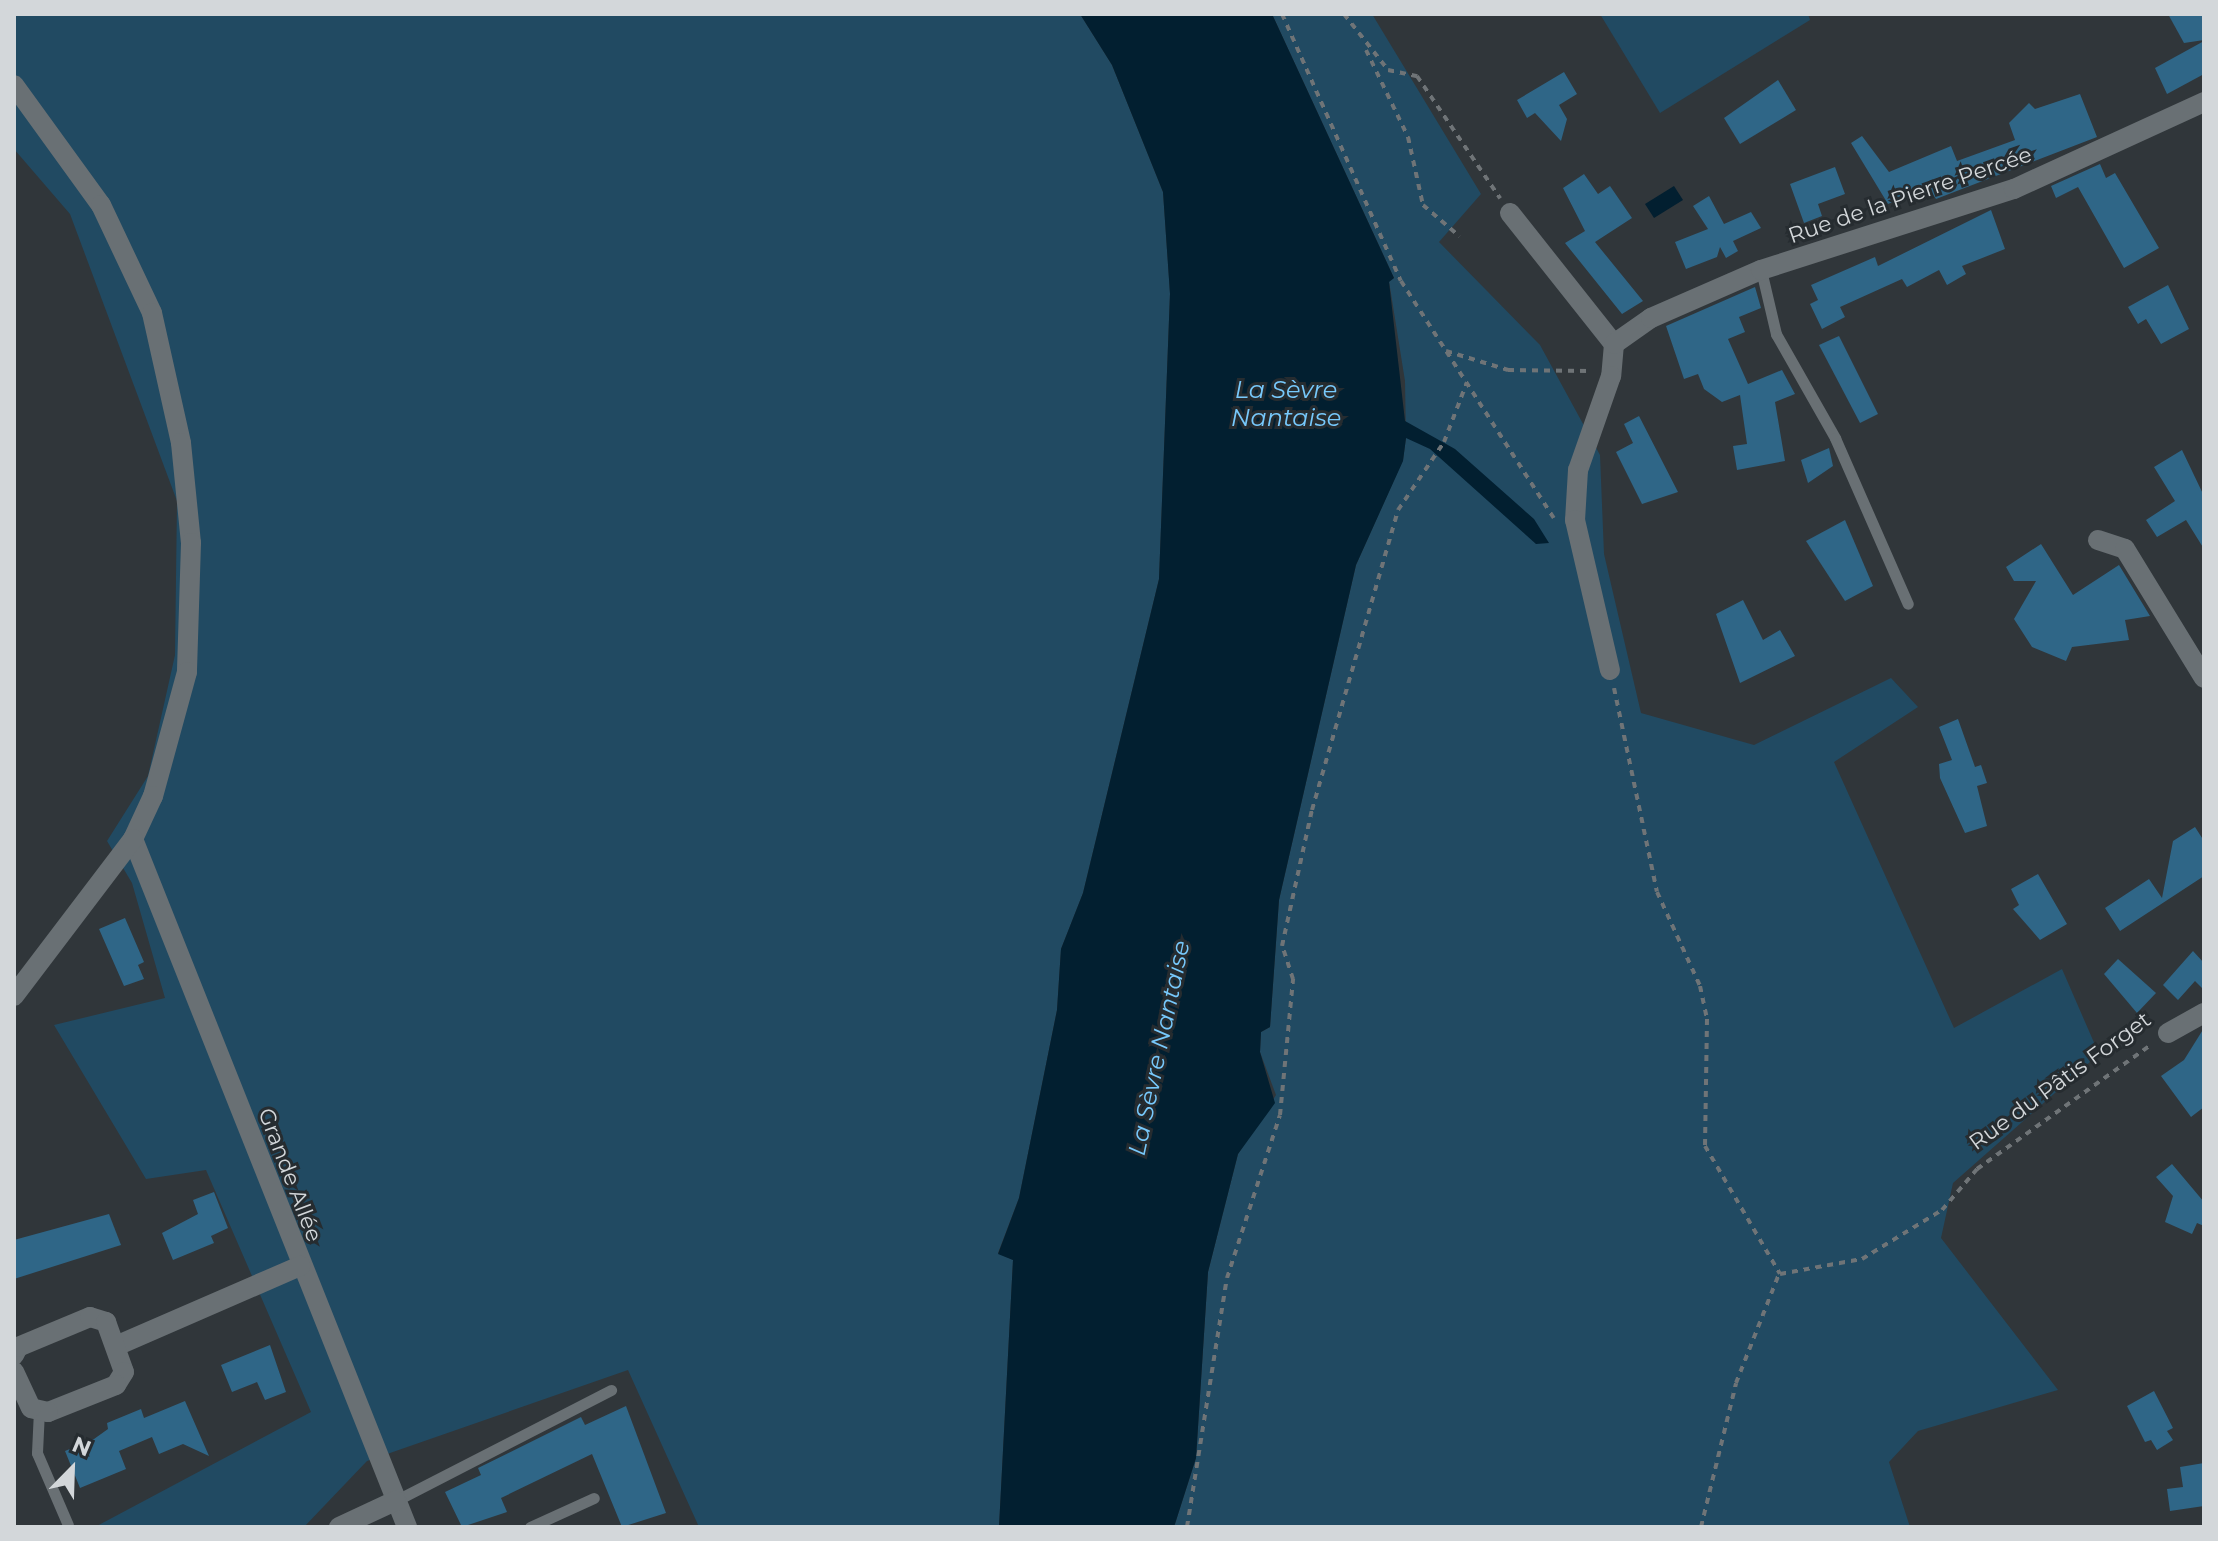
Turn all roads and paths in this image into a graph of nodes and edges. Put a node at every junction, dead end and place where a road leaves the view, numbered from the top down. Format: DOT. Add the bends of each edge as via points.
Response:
graph roads {
  1 [pos="1282,14"];
  2 [pos="1344,14"];
  3 [pos="1365,48"];
  4 [pos="14,85"];
  5 [pos="2204,102"];
  6 [pos="1510,213"];
  7 [pos="1459,236"];
  8 [pos="1761,270"];
  9 [pos="1614,344"];
  10 [pos="1444,350"];
  11 [pos="1597,371"];
  12 [pos="1467,382"];
  13 [pos="1556,520"];
  14 [pos="2098,540"];
  15 [pos="1908,604"];
  16 [pos="1610,670"];
  17 [pos="2204,678"];
  18 [pos="133,839"];
  19 [pos="14,996"];
  20 [pos="2204,1013"];
  21 [pos="2168,1033"];
  22 [pos="300,1266"];
  23 [pos="1780,1274"];
  24 [pos="116,1346"];
  25 [pos="14,1355"];
  26 [pos="14,1372"];
  27 [pos="611,1390"];
  28 [pos="39,1410"];
  29 [pos="594,1498"];
  30 [pos="395,1501"];
  31 [pos="68,1525"];
  32 [pos="339,1527"];
  33 [pos="407,1527"];
  34 [pos="530,1527"];
  35 [pos="1187,1527"];
  36 [pos="1701,1527"];
  1 -- 10 [label="path" via="1401,281"];
  2 -- 3 [label="path"];
  3 -- 6 [label="path" via="1388,70 1417,76"];
  3 -- 7 [label="path" via="1408,137 1423,205"];
  4 -- 18 [label="street" via="67,153 128,258 152,313 181,443 191,543 187,672 175,732"];
  5 -- 8 [label="street, Rue de la Pierre Percée" via="2014,189"];
  6 -- 9 [label="street"];
  8 -- 9 [label="street, Rue de la Pierre Percée" via="1651,318"];
  8 -- 15 [label="lane" via="1776,334"];
  9 -- 16 [label="street" via="1611,376 1578,470 1575,520"];
  10 -- 11 [label="path" via="1508,370"];
  10 -- 12 [label="path"];
  12 -- 13 [label="path"];
  12 -- 35 [label="path" via="1444,442 1398,510 1312,810 1282,946 1293,979 1280,1115 1227,1278"];
  14 -- 17 [label="street" via="2125,549"];
  16 -- 23 [label="path" via="1657,892 1700,986 1707,1019 1705,1146 1714,1171"];
  18 -- 19 [label="street"];
  18 -- 22 [label="street, Grande Allée"];
  20 -- 21 [label="street, Rue du Pâtis Forget"];
  21 -- 23 [label="path, Rue du Pâtis Forget" via="1977,1169 1942,1210 1862,1259"];
  22 -- 24 [label="street"];
  22 -- 30 [label="street, Grande Allée"];
  23 -- 36 [label="path" via="1736,1383"];
  24 -- 25 [label="street" via="106,1322 90,1317 18,1347"];
  24 -- 28 [label="street" via="124,1372 116,1385 48,1412"];
  26 -- 28 [label="street" via="31,1408"];
  27 -- 30 [label="lane"];
  28 -- 31 [label="lane" via="37,1453"];
  29 -- 34 [label="lane"];
  30 -- 32 [label="street"];
  30 -- 33 [label="street, Grande Allée"];
}
